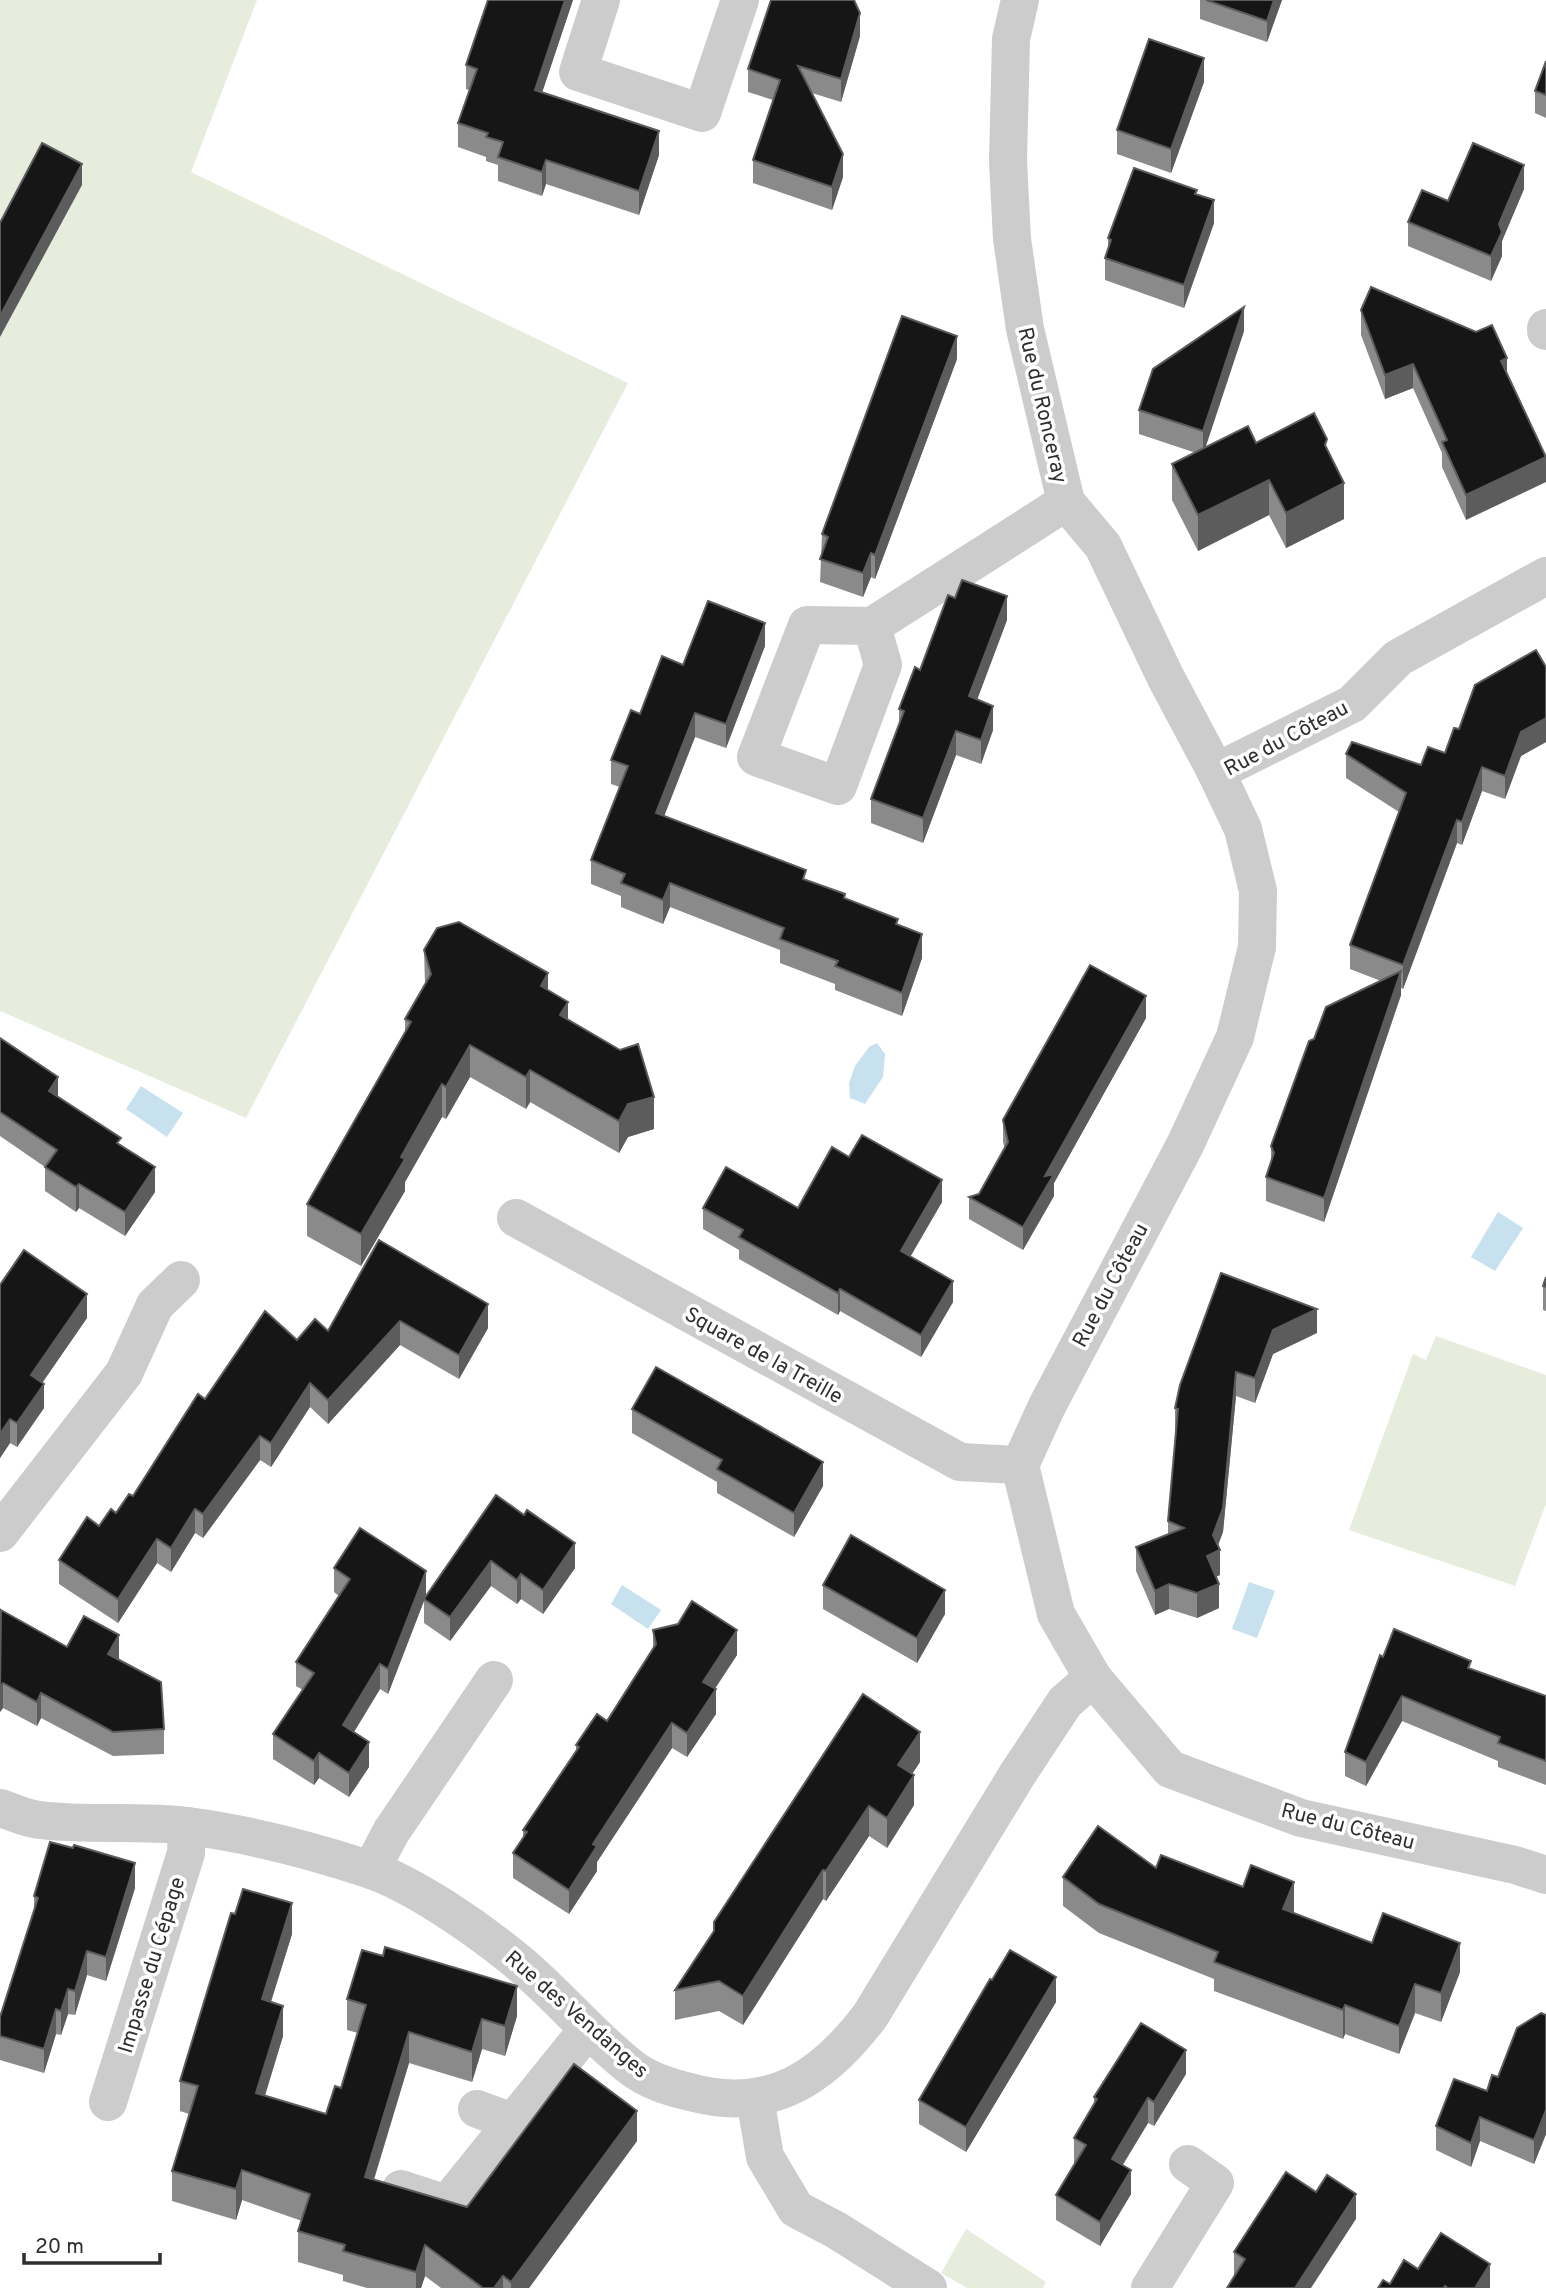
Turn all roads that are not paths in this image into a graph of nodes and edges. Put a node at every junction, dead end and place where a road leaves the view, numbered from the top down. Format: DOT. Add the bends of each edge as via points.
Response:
graph roads {
  1 [pos="601,0"];
  2 [pos="740,0"];
  3 [pos="1020,0"];
  4 [pos="1066,502"];
  5 [pos="1546,576"];
  6 [pos="872,626"];
  7 [pos="1216,772"];
  8 [pos="516,1218"];
  9 [pos="181,1280"];
  10 [pos="1020,1465"];
  11 [pos="0,1534"];
  12 [pos="1093,1678"];
  13 [pos="494,1680"];
  14 [pos="0,1808"];
  15 [pos="187,1826"];
  16 [pos="371,1870"];
  17 [pos="1546,1875"];
  18 [pos="588,2029"];
  19 [pos="754,2098"];
  20 [pos="108,2102"];
  21 [pos="477,2109"];
  22 [pos="513,2122"];
  23 [pos="1188,2164"];
  24 [pos="401,2189"];
  25 [pos="928,2288"];
  26 [pos="1150,2288"];
  1 -- 2 [label="street" via="578,72 702,113"];
  3 -- 4 [label="street, Rue du Ronceray" via="1011,38 1012,239 1025,329"];
  4 -- 6 [label="street"];
  4 -- 7 [label="street, Rue du Ronceray" via="1103,546"];
  5 -- 7 [label="street, Rue du Côteau" via="1398,658 1352,704"];
  7 -- 10 [label="street, Rue du Côteau" via="1243,830 1258,891 1257,947 1243,1012 1185,1146"];
  8 -- 10 [label="street, Square de la Treille" via="960,1462"];
  9 -- 11 [label="street" via="155,1305 124,1373"];
  10 -- 12 [label="street, Rue du Côteau" via="1056,1614"];
  12 -- 17 [label="street, Rue du Côteau" via="1170,1769 1301,1818"];
  12 -- 19 [label="street, Rue des Vendanges" via="1065,1702 1017,1774 847,2047 801,2083"];
  13 -- 16 [label="street" via="391,1832"];
  14 -- 15 [label="street, Rue des Vendanges" via="38,1820"];
  15 -- 16 [label="street, Rue des Vendanges" via="272,1841"];
  15 -- 20 [label="street, Impasse du Cépage" via="186,1853"];
  16 -- 18 [label="street, Rue des Vendanges" via="450,1912 513,1957"];
  18 -- 19 [label="street, Rue des Vendanges" via="633,2069 658,2083 728,2100"];
  18 -- 22 [label="street"];
  19 -- 25 [label="street" via="765,2157 796,2209"];
  21 -- 22 [label="street"];
  22 -- 24 [label="street" via="447,2204"];
  23 -- 26 [label="street" via="1215,2183"];
}
